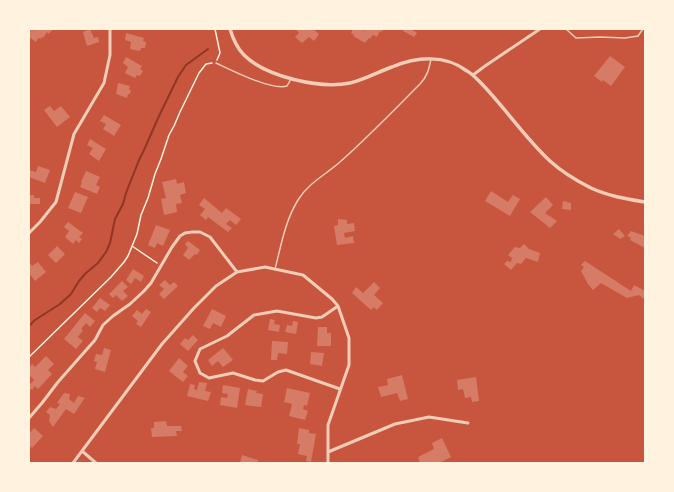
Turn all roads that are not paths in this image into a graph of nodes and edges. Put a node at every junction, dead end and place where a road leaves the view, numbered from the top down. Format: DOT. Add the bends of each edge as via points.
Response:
graph roads {
  1 [pos="110,29"];
  2 [pos="230,29"];
  3 [pos="540,29"];
  4 [pos="566,29"];
  5 [pos="643,29"];
  6 [pos="431,59"];
  7 [pos="216,63"];
  8 [pos="473,76"];
  9 [pos="291,79"];
  10 [pos="645,202"];
  11 [pos="29,233"];
  12 [pos="275,269"];
  13 [pos="237,272"];
  14 [pos="338,306"];
  15 [pos="340,389"];
  16 [pos="29,418"];
  17 [pos="468,423"];
  18 [pos="82,451"];
  19 [pos="328,452"];
  20 [pos="73,463"];
  21 [pos="96,463"];
  22 [pos="328,463"];
  1 -- 11 [label="street" via="110,55 104,83 74,134 56,202"];
  2 -- 9 [label="street" via="238,48 250,60 264,69"];
  3 -- 8 [label="street"];
  4 -- 5 [label="lane" via="576,38 625,38 638,36"];
  6 -- 8 [label="street" via="454,63"];
  6 -- 9 [label="street" via="402,63 356,82 343,84 328,85"];
  6 -- 12 [label="lane" via="425,79 343,160 301,194 286,225"];
  7 -- 9 [label="lane" via="247,78 281,88 287,86"];
  8 -- 10 [label="street" via="543,154 560,169 601,192"];
  12 -- 13 [label="street" via="265,267"];
  12 -- 14 [label="street" via="303,276"];
  13 -- 16 [label="street" via="210,237 200,232 185,233 175,241 151,283 104,325 95,340"];
  13 -- 18 [label="street" via="205,296 168,338"];
  14 -- 15 [label="street" via="349,338 349,364"];
  14 -- 15 [label="street" via="322,318 277,311 254,315 227,336 200,349 195,362 200,373 209,378 233,373 263,381 286,370"];
  15 -- 19 [label="street" via="328,425"];
  17 -- 19 [label="street" via="429,417 395,424"];
  18 -- 20 [label="street"];
  18 -- 21 [label="street"];
  19 -- 22 [label="street"];
}
